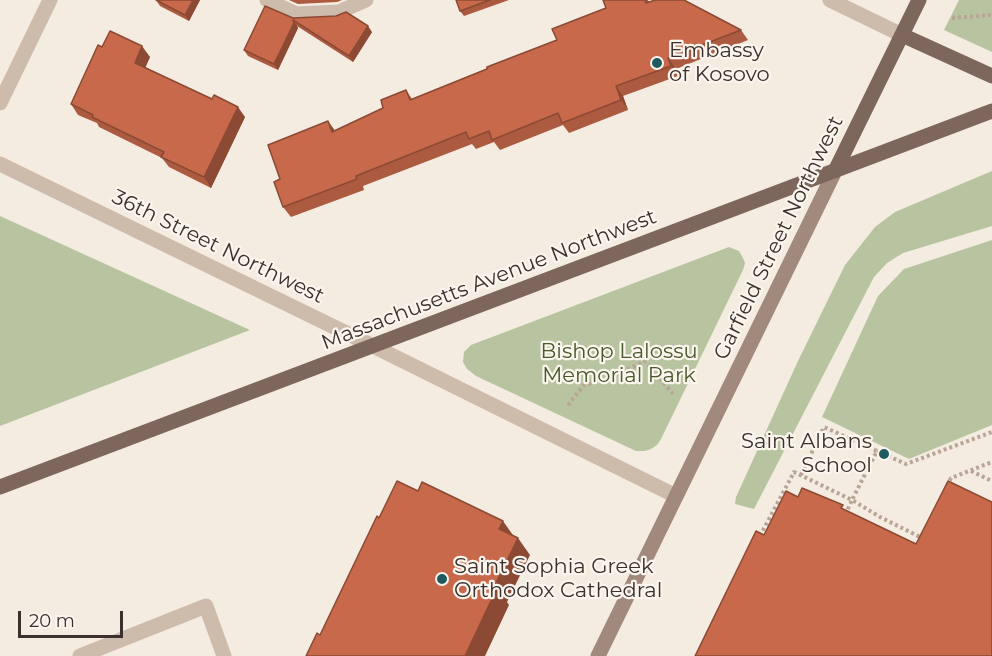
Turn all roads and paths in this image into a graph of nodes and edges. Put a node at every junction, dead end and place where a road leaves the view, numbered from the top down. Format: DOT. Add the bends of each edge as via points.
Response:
graph roads {
  1 [pos="50,0"];
  2 [pos="267,0"];
  3 [pos="366,0"];
  4 [pos="830,0"];
  5 [pos="919,0"];
  6 [pos="992,15"];
  7 [pos="952,18"];
  8 [pos="902,35"];
  9 [pos="992,76"];
  10 [pos="0,103"];
  11 [pos="992,111"];
  12 [pos="0,164"];
  13 [pos="835,171"];
  14 [pos="373,346"];
  15 [pos="673,394"];
  16 [pos="568,405"];
  17 [pos="992,432"];
  18 [pos="877,451"];
  19 [pos="992,462"];
  20 [pos="970,470"];
  21 [pos="801,475"];
  22 [pos="992,481"];
  23 [pos="0,488"];
  24 [pos="946,488"];
  25 [pos="675,496"];
  26 [pos="852,500"];
  27 [pos="844,516"];
  28 [pos="929,541"];
  29 [pos="756,544"];
  30 [pos="80,656"];
  31 [pos="224,656"];
  32 [pos="598,656"];
  1 -- 10 [label="street"];
  2 -- 3 [label="street" via="296,14 339,12"];
  4 -- 8 [label="street"];
  5 -- 8 [label="main road, Garfield Street Northwest"];
  6 -- 7 [label="path"];
  8 -- 9 [label="main road"];
  8 -- 13 [label="main road, Garfield Street Northwest"];
  11 -- 13 [label="main road, Massachusetts Avenue Northwest"];
  12 -- 14 [label="street, 36th Street Northwest"];
  13 -- 14 [label="main road, Massachusetts Avenue Northwest"];
  13 -- 25 [label="main road, Garfield Street Northwest"];
  14 -- 23 [label="main road, Massachusetts Avenue Northwest"];
  14 -- 25 [label="street, 36th Street Northwest"];
  15 -- 16 [label="path" via="645,361 608,379 584,385"];
  17 -- 18 [label="path" via="906,464"];
  18 -- 21 [label="path" via="824,427"];
  18 -- 26 [label="path"];
  19 -- 20 [label="path"];
  20 -- 22 [label="path"];
  20 -- 24 [label="path" via="951,478"];
  21 -- 26 [label="path"];
  21 -- 29 [label="path" via="794,472"];
  25 -- 32 [label="main road, Garfield Street Northwest"];
  26 -- 27 [label="path"];
  26 -- 28 [label="path"];
  30 -- 31 [label="street" via="206,606"];
}
